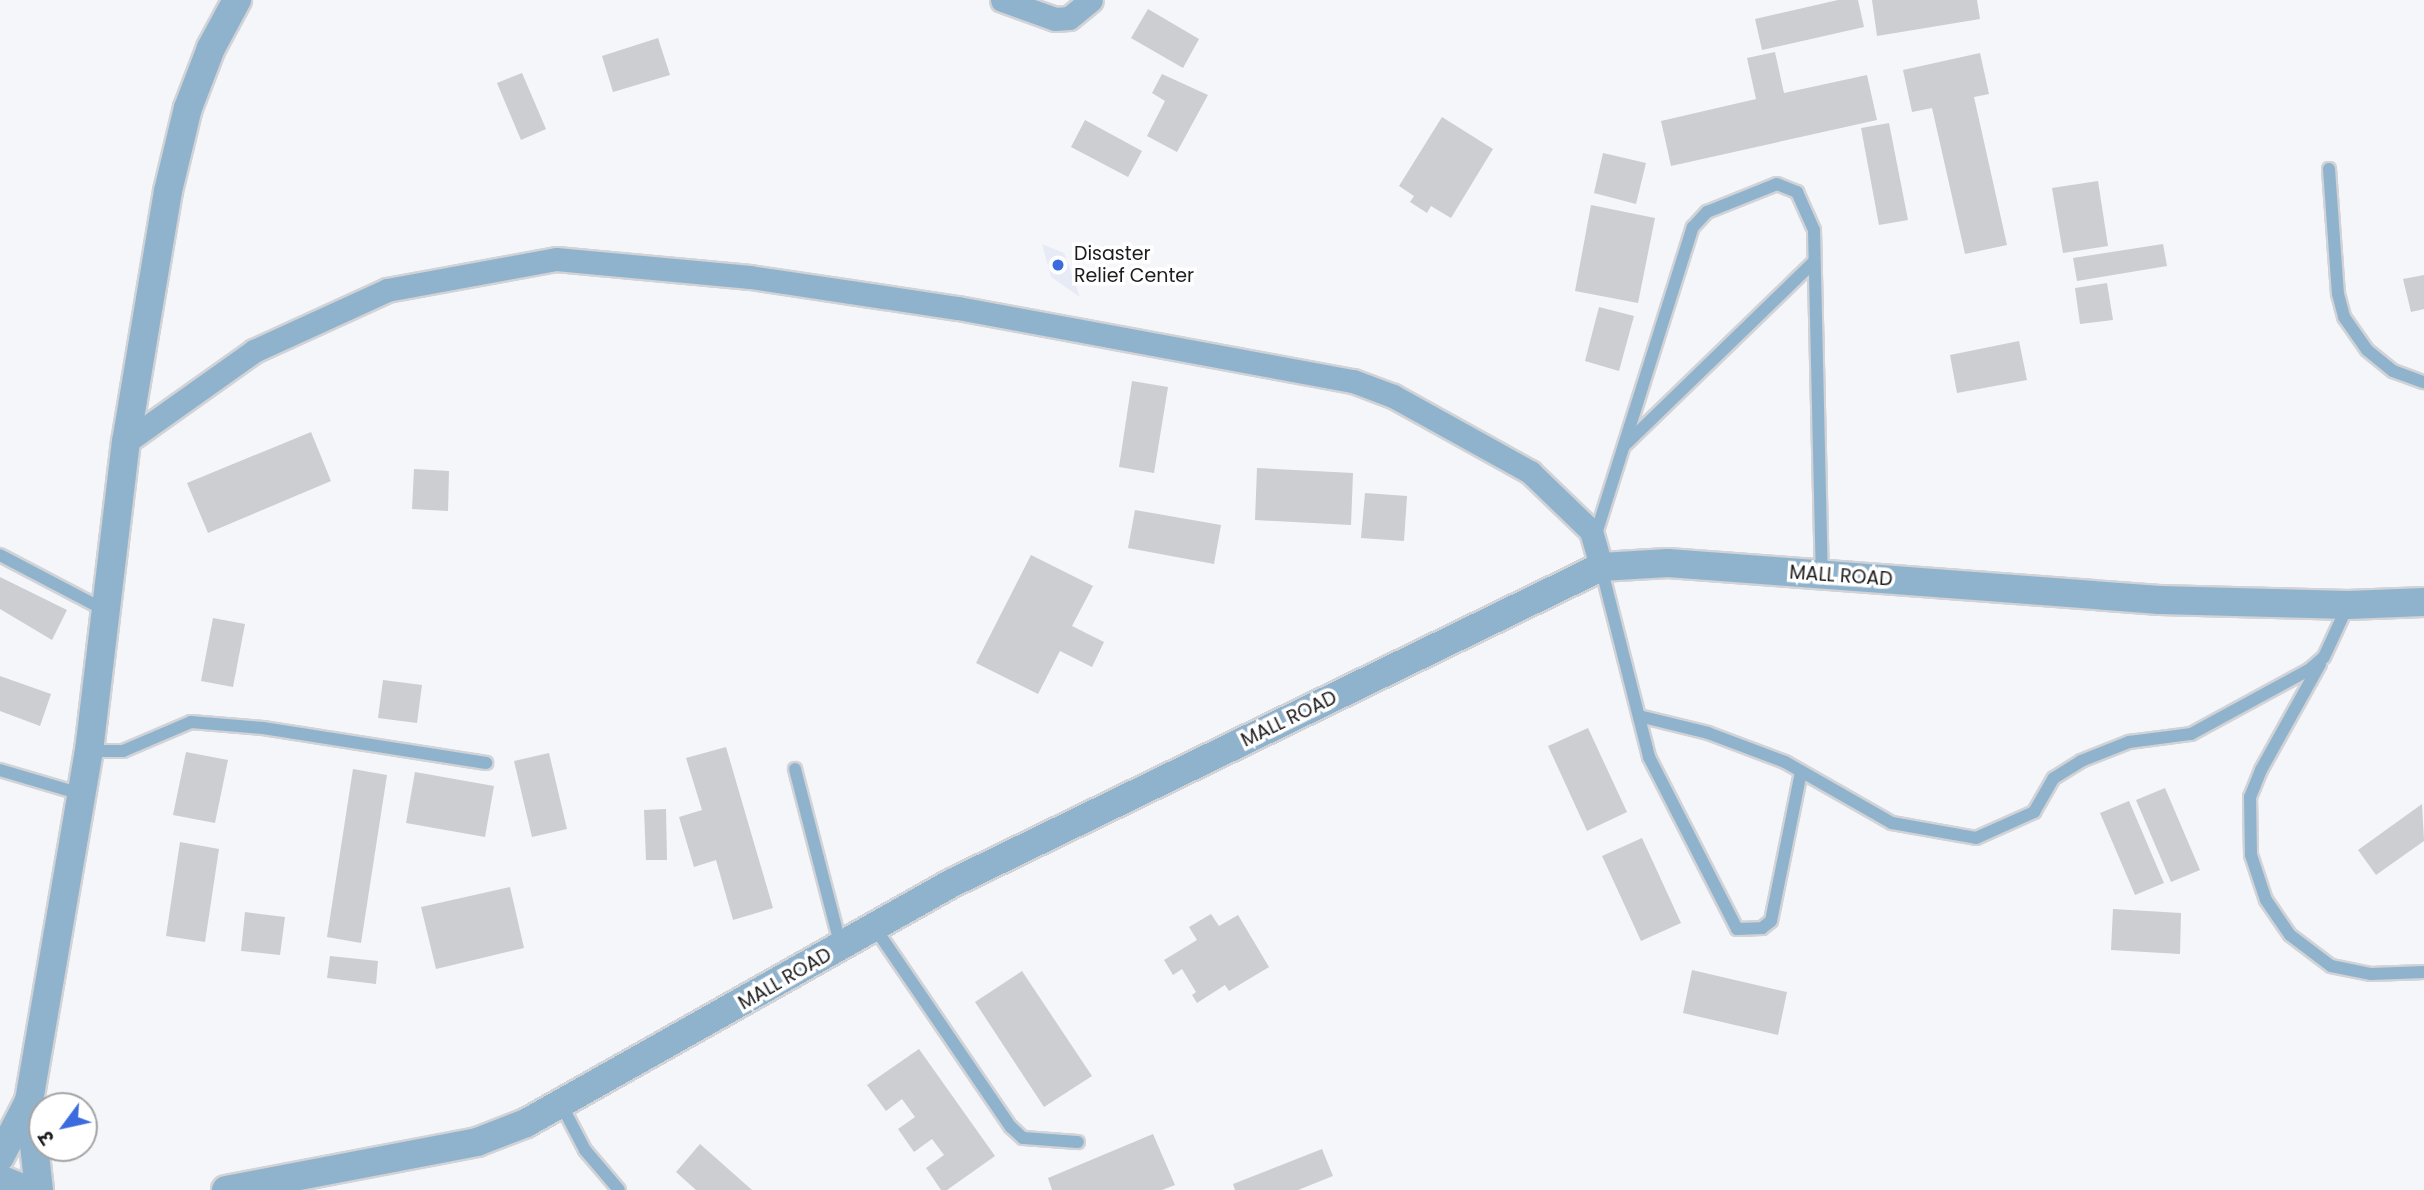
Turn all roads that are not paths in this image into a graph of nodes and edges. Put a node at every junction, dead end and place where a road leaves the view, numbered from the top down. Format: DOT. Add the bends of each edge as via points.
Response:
graph roads {
  1 [pos="237,0"];
  2 [pos="1002,0"];
  3 [pos="1091,0"];
  4 [pos="2329,169"];
  5 [pos="1814,262"];
  6 [pos="2424,382"];
  7 [pos="126,442"];
  8 [pos="1623,447"];
  9 [pos="1594,538"];
  10 [pos="0,555"];
  11 [pos="1601,567"];
  12 [pos="1822,574"];
  13 [pos="2424,602"];
  14 [pos="2348,605"];
  15 [pos="103,609"];
  16 [pos="2324,657"];
  17 [pos="1639,716"];
  18 [pos="89,751"];
  19 [pos="486,763"];
  20 [pos="795,769"];
  21 [pos="0,770"];
  22 [pos="1801,772"];
  23 [pos="81,794"];
  24 [pos="875,928"];
  25 [pos="841,947"];
  26 [pos="2424,972"];
  27 [pos="31,1092"];
  28 [pos="28,1103"];
  29 [pos="562,1106"];
  30 [pos="1078,1142"];
  31 [pos="0,1157"];
  32 [pos="36,1162"];
  33 [pos="0,1179"];
  34 [pos="27,1190"];
  35 [pos="39,1190"];
  36 [pos="226,1190"];
  37 [pos="619,1190"];
  1 -- 7 [label="street" via="211,48 188,108 168,191"];
  2 -- 3 [label="street" via="1055,19 1069,18"];
  4 -- 6 [label="lane" via="2338,295 2344,317 2367,350 2393,371"];
  5 -- 8 [label="lane"];
  5 -- 8 [label="lane" via="1814,230 1797,192 1777,184 1707,212 1693,228"];
  5 -- 12 [label="lane"];
  7 -- 9 [label="street" via="254,351 387,290 556,259 750,277 958,308 1353,381 1393,396 1503,454 1577,514"];
  7 -- 15 [label="street"];
  8 -- 9 [label="lane"];
  9 -- 11 [label="street"];
  10 -- 15 [label="lane"];
  11 -- 12 [label="street, MALL ROAD" via="1668,563"];
  11 -- 17 [label="lane" via="1626,680"];
  11 -- 24 [label="street, MALL ROAD" via="952,883"];
  12 -- 14 [label="street, MALL ROAD" via="2160,600"];
  13 -- 14 [label="street, MALL ROAD"];
  14 -- 16 [label="lane"];
  15 -- 18 [label="street"];
  16 -- 22 [label="lane" via="2190,734 2129,742 2081,761 2054,778 2034,812 1976,838 1892,823"];
  16 -- 26 [label="lane" via="2260,769 2250,797 2251,855 2266,900 2290,935 2331,966 2371,974"];
  17 -- 22 [label="lane" via="1708,733"];
  17 -- 22 [label="lane" via="1665,795 1737,929 1762,928 1771,921"];
  18 -- 19 [label="lane" via="124,751 191,722 263,728"];
  18 -- 23 [label="street"];
  20 -- 25 [label="lane"];
  21 -- 23 [label="lane"];
  23 -- 27 [label="street"];
  24 -- 25 [label="street, MALL ROAD"];
  24 -- 30 [label="lane" via="1011,1128 1023,1138"];
  25 -- 29 [label="street, MALL ROAD"];
  28 -- 31 [label="street"];
  29 -- 36 [label="street, MALL ROAD" via="477,1142"];
  29 -- 37 [label="lane" via="585,1150"];
  32 -- 35 [label="street"];
  33 -- 34 [label="street"];
}
